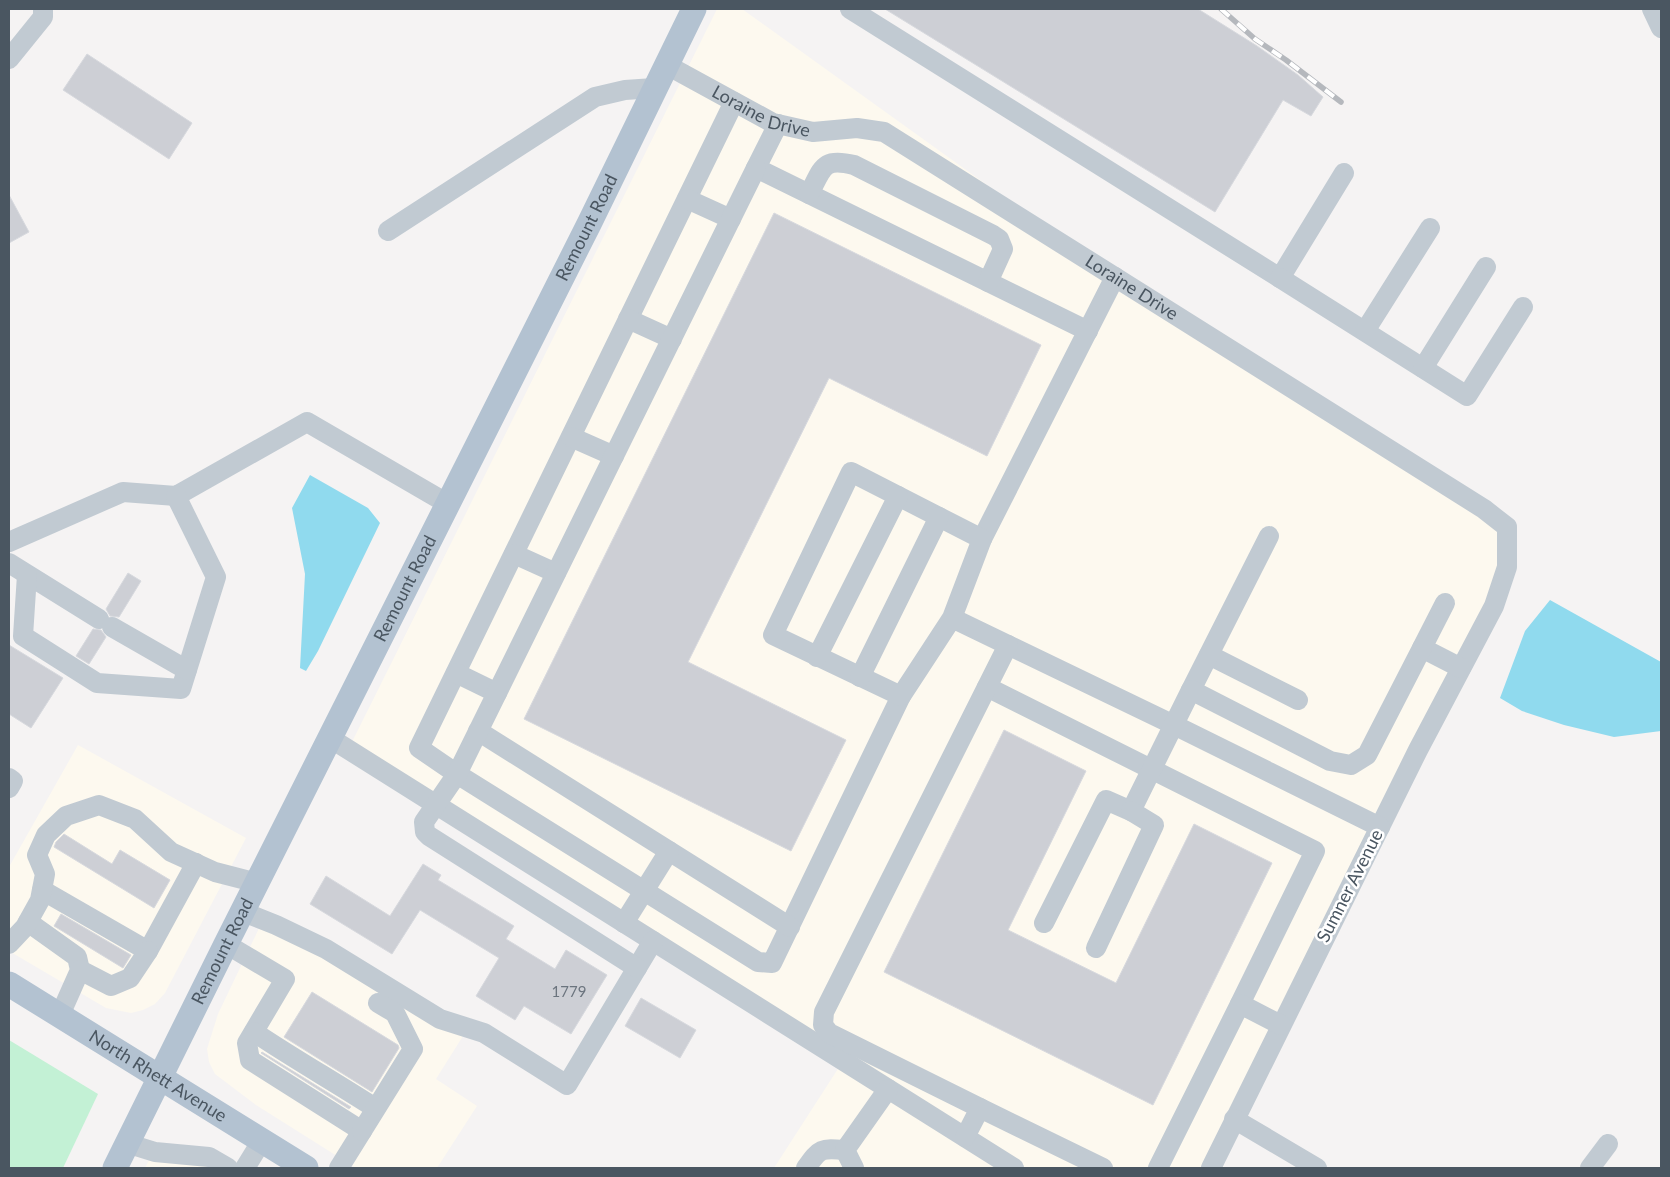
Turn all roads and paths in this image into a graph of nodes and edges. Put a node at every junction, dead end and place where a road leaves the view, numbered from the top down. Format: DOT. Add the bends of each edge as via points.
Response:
graph roads {
  1 [pos="43,9"];
  2 [pos="694,9"];
  3 [pos="850,9"];
  4 [pos="1652,9"];
  5 [pos="1661,28"];
  6 [pos="9,59"];
  7 [pos="665,64"];
  8 [pos="654,88"];
  9 [pos="734,102"];
  10 [pos="778,124"];
  11 [pos="756,168"];
  12 [pos="1344,172"];
  13 [pos="809,194"];
  14 [pos="687,199"];
  15 [pos="731,219"];
  16 [pos="1430,228"];
  17 [pos="388,231"];
  18 [pos="1486,267"];
  19 [pos="1115,277"];
  20 [pos="1280,278"];
  21 [pos="988,282"];
  22 [pos="1523,307"];
  23 [pos="628,319"];
  24 [pos="1088,331"];
  25 [pos="1365,332"];
  26 [pos="672,339"];
  27 [pos="1423,368"];
  28 [pos="571,437"];
  29 [pos="614,456"];
  30 [pos="176,496"];
  31 [pos="898,496"];
  32 [pos="448,504"];
  33 [pos="939,517"];
  34 [pos="1268,536"];
  35 [pos="982,539"];
  36 [pos="9,542"];
  37 [pos="514,554"];
  38 [pos="9,563"];
  39 [pos="556,573"];
  40 [pos="27,575"];
  41 [pos="1445,602"];
  42 [pos="1494,606"];
  43 [pos="952,618"];
  44 [pos="1008,645"];
  45 [pos="1422,648"];
  46 [pos="1209,655"];
  47 [pos="817,656"];
  48 [pos="1461,668"];
  49 [pos="187,670"];
  50 [pos="456,673"];
  51 [pos="860,676"];
  52 [pos="987,687"];
  53 [pos="1191,690"];
  54 [pos="497,693"];
  55 [pos="901,696"];
  56 [pos="1298,700"];
  57 [pos="1174,725"];
  58 [pos="478,731"];
  59 [pos="330,738"];
  60 [pos="1153,769"];
  61 [pos="457,774"];
  62 [pos="9,778"];
  63 [pos="9,788"];
  64 [pos="435,804"];
  65 [pos="1131,811"];
  66 [pos="1380,827"];
  67 [pos="669,851"];
  68 [pos="196,863"];
  69 [pos="258,883"];
  70 [pos="42,890"];
  71 [pos="644,891"];
  72 [pos="243,912"];
  73 [pos="28,922"];
  74 [pos="624,923"];
  75 [pos="1044,923"];
  76 [pos="790,927"];
  77 [pos="653,941"];
  78 [pos="9,944"];
  79 [pos="226,944"];
  80 [pos="1096,948"];
  81 [pos="148,951"];
  82 [pos="637,968"];
  83 [pos="80,970"];
  84 [pos="9,984"];
  85 [pos="378,1003"];
  86 [pos="1240,1004"];
  87 [pos="60,1015"];
  88 [pos="1281,1025"];
  89 [pos="254,1032"];
  90 [pos="282,1051"];
  91 [pos="302,1064"];
  92 [pos="269,1072"];
  93 [pos="321,1074"];
  94 [pos="159,1077"];
  95 [pos="288,1084"];
  96 [pos="340,1085"];
  97 [pos="888,1089"];
  98 [pos="307,1096"];
  99 [pos="324,1107"];
  100 [pos="375,1108"];
  101 [pos="980,1108"];
  102 [pos="1234,1119"];
  103 [pos="362,1130"];
  104 [pos="965,1137"];
  105 [pos="261,1142"];
  106 [pos="126,1143"];
  107 [pos="1608,1144"];
  108 [pos="845,1150"];
  109 [pos="115,1168"];
  110 [pos="228,1168"];
  111 [pos="245,1168"];
  112 [pos="304,1168"];
  113 [pos="339,1168"];
  114 [pos="806,1168"];
  115 [pos="854,1168"];
  116 [pos="1014,1168"];
  117 [pos="1103,1168"];
  118 [pos="1158,1168"];
  119 [pos="1211,1168"];
  120 [pos="1317,1168"];
  121 [pos="1590,1168"];
  1 -- 6 [label="street" via="42,17"];
  2 -- 7 [label="main road, Remount Road"];
  3 -- 20 [label="street"];
  4 -- 5 [label="street"];
  7 -- 8 [label="main road, Remount Road"];
  7 -- 9 [label="street, Loraine Drive"];
  8 -- 17 [label="street" via="595,97"];
  8 -- 32 [label="main road, Remount Road"];
  9 -- 10 [label="street, Loraine Drive"];
  9 -- 14 [label="street"];
  10 -- 11 [label="street"];
  10 -- 19 [label="street, Loraine Drive" via="813,132 857,128 884,132"];
  11 -- 13 [label="street"];
  11 -- 15 [label="street"];
  12 -- 20 [label="street"];
  13 -- 21 [label="street"];
  13 -- 21 [label="street" via="824,167 831,162 854,165 999,239 1003,249"];
  14 -- 15 [label="street"];
  14 -- 23 [label="street"];
  15 -- 26 [label="street"];
  16 -- 25 [label="street"];
  18 -- 27 [label="street"];
  19 -- 24 [label="street"];
  19 -- 42 [label="street, Loraine Drive" via="1484,510 1507,528 1507,567"];
  20 -- 25 [label="street"];
  21 -- 24 [label="street"];
  22 -- 27 [label="street" via="1467,396"];
  23 -- 26 [label="street"];
  23 -- 28 [label="street"];
  24 -- 35 [label="street"];
  25 -- 27 [label="street"];
  26 -- 29 [label="street"];
  28 -- 29 [label="street"];
  28 -- 37 [label="street"];
  29 -- 39 [label="street"];
  30 -- 32 [label="street" via="307,422"];
  30 -- 36 [label="street" via="124,492"];
  30 -- 49 [label="street" via="216,577"];
  31 -- 33 [label="street"];
  31 -- 47 [label="street"];
  31 -- 47 [label="street" via="851,472 773,635"];
  32 -- 59 [label="main road, Remount Road"];
  33 -- 35 [label="street"];
  33 -- 51 [label="street"];
  34 -- 46 [label="street"];
  35 -- 43 [label="street"];
  37 -- 39 [label="street"];
  37 -- 50 [label="street"];
  38 -- 40 [label="street"];
  39 -- 54 [label="street"];
  40 -- 49 [label="street"];
  40 -- 49 [label="street" via="22,636 97,683 181,689"];
  41 -- 45 [label="street"];
  42 -- 48 [label="street, Sumner Avenue"];
  43 -- 44 [label="street"];
  43 -- 55 [label="street"];
  44 -- 52 [label="street"];
  44 -- 57 [label="street"];
  45 -- 48 [label="street"];
  45 -- 53 [label="street" via="1367,755 1351,765 1330,761"];
  46 -- 53 [label="street"];
  46 -- 56 [label="street"];
  47 -- 51 [label="street"];
  48 -- 66 [label="street, Sumner Avenue"];
  50 -- 54 [label="street"];
  50 -- 61 [label="street" via="419,748"];
  51 -- 55 [label="street"];
  52 -- 60 [label="street"];
  52 -- 101 [label="street" via="824,1012 823,1025 829,1033"];
  53 -- 57 [label="street"];
  54 -- 58 [label="street"];
  55 -- 76 [label="street"];
  57 -- 60 [label="street"];
  57 -- 66 [label="street"];
  58 -- 61 [label="street"];
  58 -- 67 [label="street"];
  59 -- 64 [label="street"];
  59 -- 69 [label="main road, Remount Road"];
  60 -- 65 [label="street"];
  60 -- 86 [label="street" via="1315,851"];
  61 -- 64 [label="street"];
  61 -- 71 [label="street"];
  62 -- 63 [label="street" via="14,781"];
  64 -- 74 [label="street"];
  64 -- 82 [label="street" via="424,822 429,836"];
  65 -- 75 [label="street" via="1106,800"];
  65 -- 80 [label="street" via="1154,825"];
  66 -- 88 [label="street, Sumner Avenue"];
  67 -- 71 [label="street"];
  67 -- 76 [label="street"];
  68 -- 69 [label="street" via="215,872"];
  68 -- 70 [label="street" via="171,852 134,819 99,805 66,816 46,835 37,854 45,874"];
  68 -- 81 [label="street"];
  69 -- 72 [label="main road, Remount Road"];
  70 -- 73 [label="street"];
  70 -- 81 [label="street"];
  71 -- 74 [label="street"];
  71 -- 76 [label="street" via="758,962 772,963"];
  72 -- 79 [label="main road, Remount Road"];
  72 -- 82 [label="street" via="326,950 440,1018 484,1033 567,1085"];
  73 -- 78 [label="street"];
  73 -- 83 [label="street" via="77,957"];
  74 -- 77 [label="street"];
  77 -- 82 [label="street"];
  77 -- 97 [label="street"];
  79 -- 89 [label="street" via="286,979"];
  79 -- 94 [label="main road, Remount Road"];
  81 -- 83 [label="street" via="130,978 111,986"];
  83 -- 87 [label="street"];
  84 -- 87 [label="main road, North Rhett Avenue"];
  85 -- 100 [label="street" via="394,1013 413,1049"];
  86 -- 88 [label="street"];
  86 -- 118 [label="street"];
  87 -- 94 [label="main road, North Rhett Avenue"];
  88 -- 102 [label="street, Sumner Avenue"];
  89 -- 90 [label="street"];
  89 -- 92 [label="street" via="247,1043 250,1060"];
  90 -- 91 [label="street"];
  90 -- 92 [label="street"];
  91 -- 93 [label="street"];
  91 -- 95 [label="street"];
  92 -- 95 [label="street"];
  93 -- 96 [label="street"];
  93 -- 98 [label="street"];
  94 -- 105 [label="main road, North Rhett Avenue"];
  94 -- 106 [label="main road, Remount Road"];
  95 -- 98 [label="street"];
  96 -- 99 [label="street"];
  96 -- 100 [label="street"];
  97 -- 104 [label="street"];
  97 -- 108 [label="street"];
  98 -- 99 [label="street"];
  99 -- 103 [label="street"];
  100 -- 103 [label="street"];
  101 -- 104 [label="street"];
  101 -- 117 [label="street"];
  102 -- 119 [label="street, Sumner Avenue"];
  102 -- 120 [label="street"];
  103 -- 113 [label="street"];
  104 -- 116 [label="street"];
  105 -- 111 [label="street"];
  105 -- 112 [label="main road, North Rhett Avenue"];
  106 -- 109 [label="main road, Remount Road"];
  106 -- 110 [label="street" via="155,1152 209,1157"];
  107 -- 121 [label="street"];
  108 -- 114 [label="street" via="827,1148 816,1153"];
  108 -- 115 [label="street"];
}
